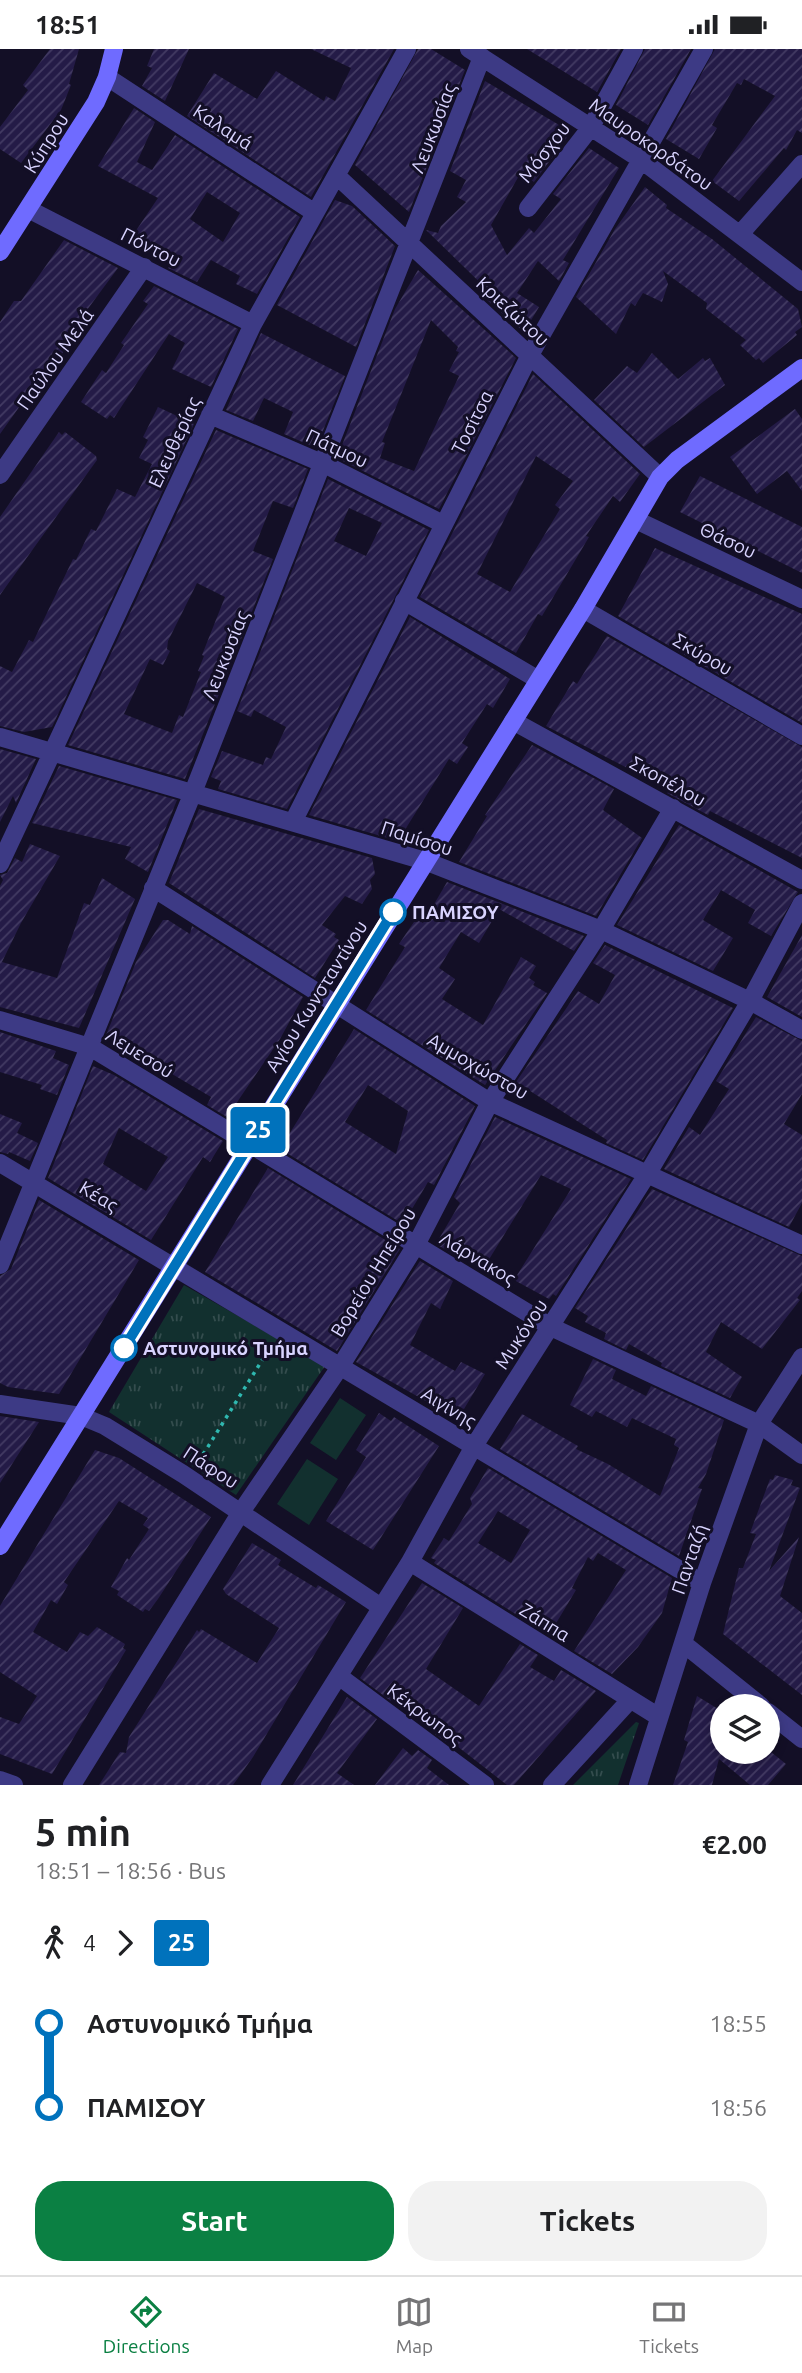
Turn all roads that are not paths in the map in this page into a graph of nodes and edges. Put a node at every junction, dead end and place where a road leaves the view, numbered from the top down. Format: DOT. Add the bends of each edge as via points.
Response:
graph roads {
  1 [pos="114,49"];
  2 [pos="407,49"];
  3 [pos="634,49"];
  4 [pos="704,49"];
  5 [pos="475,53"];
  6 [pos="107,77"];
  7 [pos="591,127"];
  8 [pos="640,159"];
  9 [pos="802,164"];
  10 [pos="337,176"];
  11 [pos="528,208"];
  12 [pos="30,209"];
  13 [pos="315,212"];
  14 [pos="741,233"];
  15 [pos="411,244"];
  16 [pos="0,252"];
  17 [pos="144,267"];
  18 [pos="802,282"];
  19 [pos="253,324"];
  20 [pos="530,355"];
  21 [pos="801,372"];
  22 [pos="210,415"];
  23 [pos="324,464"];
  24 [pos="0,475"];
  25 [pos="660,477"];
  26 [pos="636,520"];
  27 [pos="443,524"];
  28 [pos="802,599"];
  29 [pos="404,601"];
  30 [pos="583,609"];
  31 [pos="537,679"];
  32 [pos="513,720"];
  33 [pos="802,736"];
  34 [pos="0,737"];
  35 [pos="51,754"];
  36 [pos="192,795"];
  37 [pos="673,808"];
  38 [pos="293,822"];
  39 [pos="425,861"];
  40 [pos="0,864"];
  41 [pos="802,880"];
  42 [pos="153,888"];
  43 [pos="802,902"];
  44 [pos="601,930"];
  45 [pos="750,1001"];
  46 [pos="337,1004"];
  47 [pos="0,1020"];
  48 [pos="802,1030"];
  49 [pos="90,1047"];
  50 [pos="490,1102"];
  51 [pos="249,1145"];
  52 [pos="0,1163"];
  53 [pos="648,1173"];
  54 [pos="33,1180"];
  55 [pos="802,1244"];
  56 [pos="416,1245"];
  57 [pos="0,1265"];
  58 [pos="175,1266"];
  59 [pos="551,1327"];
  60 [pos="802,1357"];
  61 [pos="340,1367"];
  62 [pos="0,1403"];
  63 [pos="81,1416"];
  64 [pos="759,1424"];
  65 [pos="474,1446"];
  66 [pos="802,1455"];
  67 [pos="241,1512"];
  68 [pos="2,1538"];
  69 [pos="410,1562"];
  70 [pos="702,1583"];
  71 [pos="381,1607"];
  72 [pos="684,1644"];
  73 [pos="340,1678"];
  74 [pos="746,1694"];
  75 [pos="630,1700"];
  76 [pos="659,1717"];
  77 [pos="780,1722"];
  78 [pos="802,1739"];
  79 [pos="0,1780"];
  80 [pos="14,1785"];
  81 [pos="72,1785"];
  82 [pos="270,1785"];
  83 [pos="485,1785"];
  84 [pos="552,1785"];
  85 [pos="638,1785"];
  1 -- 6 [label="street, Κύπρου"];
  2 -- 10 [label="street, Ελευθερίας"];
  3 -- 7 [label="street, Μόσχου"];
  4 -- 8 [label="street, Τοσίτσα"];
  5 -- 7 [label="street, Μαυροκορδάτου"];
  5 -- 15 [label="street, Λευκωσίας"];
  6 -- 12 [label="street, Κύπρου"];
  6 -- 13 [label="street, Καλαμά"];
  7 -- 8 [label="street, Μαυροκορδάτου"];
  7 -- 11 [label="street, Μόσχου"];
  8 -- 14 [label="street, Μαυροκορδάτου"];
  8 -- 20 [label="street, Τοσίτσα"];
  9 -- 14 [label="street"];
  10 -- 13 [label="street, Ελευθερίας"];
  10 -- 15 [label="street, Κριεζώτου"];
  12 -- 16 [label="street, Κύπρου"];
  12 -- 17 [label="street, Πόντου"];
  13 -- 19 [label="street, Ελευθερίας"];
  14 -- 18 [label="street, Μαυροκορδάτου"];
  15 -- 20 [label="street, Κριεζώτου"];
  15 -- 23 [label="street, Λευκωσίας"];
  17 -- 19 [label="street, Πόντου"];
  17 -- 24 [label="street, Παύλου Μελά"];
  19 -- 22 [label="street, Ελευθερίας"];
  20 -- 25 [label="street, Κριεζώτου"];
  20 -- 27 [label="street, Τοσίτσα"];
  21 -- 25 [label="street, Αγίου Κωνσταντίνου"];
  22 -- 23 [label="street, Πάτμου"];
  22 -- 35 [label="street, Ελευθερίας"];
  23 -- 27 [label="street, Πάτμου"];
  23 -- 36 [label="street, Λευκωσίας"];
  25 -- 26 [label="street, Αγίου Κωνσταντίνου"];
  26 -- 28 [label="street, Θάσου"];
  26 -- 30 [label="street, Αγίου Κωνσταντίνου"];
  27 -- 29 [label="street, Τοσίτσα"];
  29 -- 31 [label="street"];
  29 -- 38 [label="street, Τοσίτσα"];
  30 -- 31 [label="street, Αγίου Κωνσταντίνου"];
  30 -- 33 [label="street, Σκύρου"];
  31 -- 32 [label="street, Αγίου Κωνσταντίνου"];
  32 -- 37 [label="street, Σκοπέλου"];
  32 -- 39 [label="street, Αγίου Κωνσταντίνου"];
  34 -- 35 [label="street, Παμίσου"];
  35 -- 36 [label="street, Παμίσου"];
  35 -- 40 [label="street, Ελευθερίας"];
  36 -- 38 [label="street, Παμίσου"];
  36 -- 42 [label="street, Λευκωσίας"];
  37 -- 41 [label="street, Σκοπέλου"];
  37 -- 44 [label="street, Βορείου Ηπείρου"];
  38 -- 39 [label="street, Παμίσου"];
  39 -- 44 [label="street, Παμίσου"];
  39 -- 46 [label="street, Αγίου Κωνσταντίνου"];
  42 -- 46 [label="street, Αμμοχώστου"];
  42 -- 49 [label="street, Λευκωσίας"];
  43 -- 45 [label="street, Μυκόνου"];
  44 -- 45 [label="street, Παμίσου"];
  44 -- 50 [label="street, Βορείου Ηπείρου"];
  45 -- 48 [label="street, Παμίσου"];
  45 -- 53 [label="street, Μυκόνου"];
  46 -- 50 [label="street, Αμμοχώστου"];
  46 -- 51 [label="street, Αγίου Κωνσταντίνου"];
  47 -- 49 [label="street, Λεμεσού"];
  49 -- 51 [label="street, Λεμεσού"];
  49 -- 54 [label="street, Λευκωσίας"];
  50 -- 53 [label="street, Αμμοχώστου"];
  50 -- 56 [label="street, Βορείου Ηπείρου"];
  51 -- 56 [label="street, Λάρνακος"];
  51 -- 58 [label="street, Αγίου Κωνσταντίνου"];
  52 -- 54 [label="street, Κέας"];
  53 -- 55 [label="street, Αμμοχώστου"];
  53 -- 59 [label="street, Μυκόνου"];
  54 -- 57 [label="street, Λευκωσίας"];
  54 -- 58 [label="street, Κέας"];
  56 -- 59 [label="street, Λάρνακος"];
  56 -- 61 [label="street, Βορείου Ηπείρου"];
  58 -- 61 [label="street, Αιγίνης"];
  58 -- 63 [label="street, Αγίου Κωνσταντίνου"];
  59 -- 64 [label="street, Λάρνακος"];
  59 -- 65 [label="street, Μυκόνου"];
  60 -- 64 [label="street, Πανταζή"];
  61 -- 65 [label="street, Αιγίνης"];
  61 -- 67 [label="street, Βορείου Ηπείρου"];
  62 -- 63 [label="street, Πάφου"];
  63 -- 67 [label="street, Πάφου"];
  63 -- 68 [label="street, Αγίου Κωνσταντίνου"];
  64 -- 66 [label="street, Λάρνακος"];
  64 -- 70 [label="street, Πανταζή"];
  65 -- 69 [label="street, Μυκόνου"];
  65 -- 70 [label="street, Αιγίνης"];
  67 -- 71 [label="street, Πάφου"];
  67 -- 81 [label="street, Βορείου Ηπείρου"];
  69 -- 71 [label="street, Μυκόνου"];
  69 -- 75 [label="street, Ζάππα"];
  70 -- 72 [label="street, Πανταζή"];
  71 -- 73 [label="street, Μυκόνου"];
  72 -- 74 [label="street"];
  72 -- 76 [label="street, Πανταζή"];
  73 -- 82 [label="street, Μυκόνου"];
  73 -- 83 [label="street, Κέκρωπος"];
  75 -- 76 [label="street, Ζάππα"];
  75 -- 84 [label="street"];
  76 -- 85 [label="street, Πανταζή"];
  77 -- 78 [label="street"];
  79 -- 80 [label="street"];
}
